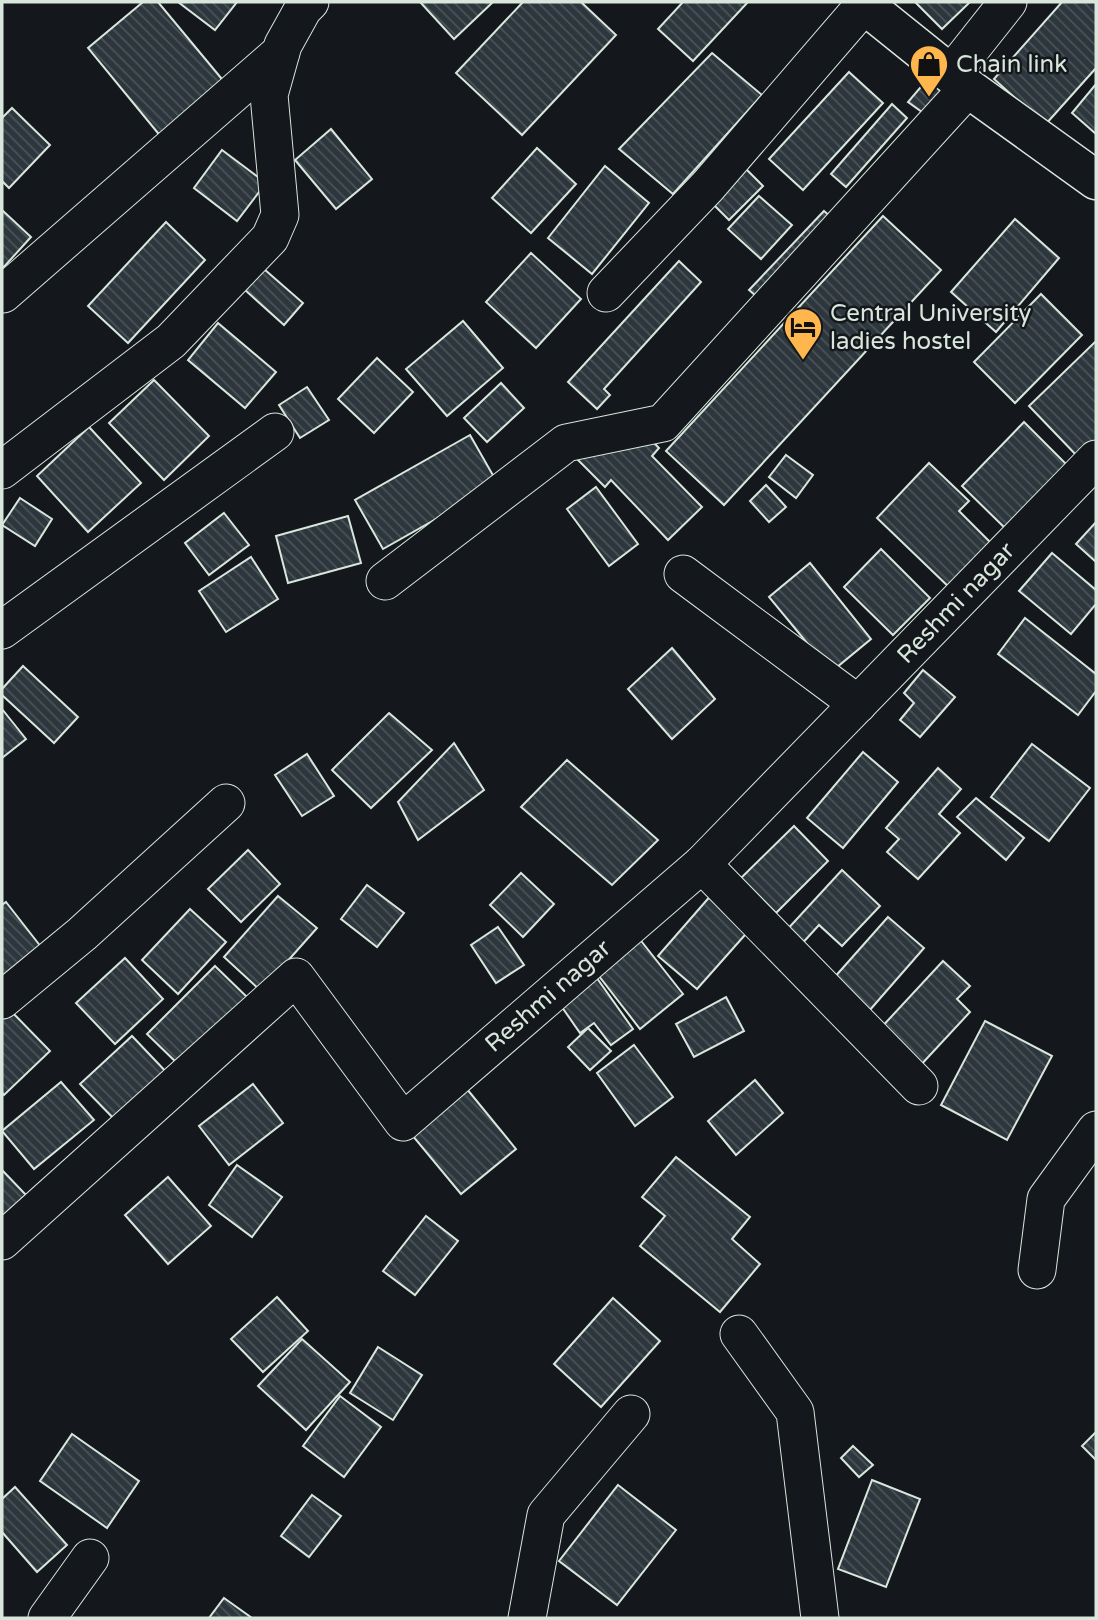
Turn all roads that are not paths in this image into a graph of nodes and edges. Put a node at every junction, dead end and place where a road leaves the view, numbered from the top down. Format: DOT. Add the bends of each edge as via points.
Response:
graph roads {
  1 [pos="310,2"];
  2 [pos="1009,2"];
  3 [pos="862,3"];
  4 [pos="281,52"];
  5 [pos="959,81"];
  6 [pos="1096,180"];
  7 [pos="606,293"];
  8 [pos="3,294"];
  9 [pos="275,432"];
  10 [pos="1096,459"];
  11 [pos="2,470"];
  12 [pos="683,573"];
  13 [pos="385,581"];
  14 [pos="2,630"];
  15 [pos="858,704"];
  16 [pos="226,803"];
  17 [pos="702,863"];
  18 [pos="2,1000"];
  19 [pos="919,1086"];
  20 [pos="1096,1130"];
  21 [pos="2,1241"];
  22 [pos="1037,1270"];
  23 [pos="739,1334"];
  24 [pos="631,1414"];
  25 [pos="90,1558"];
  26 [pos="47,1618"];
  27 [pos="527,1618"];
  28 [pos="820,1618"];
  1 -- 4 [label="street"];
  2 -- 5 [label="street"];
  3 -- 5 [label="street"];
  3 -- 7 [label="street" via="708,186"];
  4 -- 8 [label="street"];
  4 -- 11 [label="street" via="269,95 280,215 270,238 171,341"];
  5 -- 6 [label="street"];
  5 -- 13 [label="street" via="663,423 566,443"];
  9 -- 14 [label="street"];
  10 -- 15 [label="street, Reshmi nagar"];
  12 -- 15 [label="street"];
  15 -- 17 [label="street, Reshmi nagar"];
  16 -- 18 [label="street"];
  17 -- 19 [label="street"];
  17 -- 21 [label="street, Reshmi nagar" via="402,1122 296,977"];
  20 -- 22 [label="street" via="1046,1199"];
  23 -- 28 [label="street" via="795,1412"];
  24 -- 27 [label="street" via="546,1515"];
  25 -- 26 [label="street"];
}
